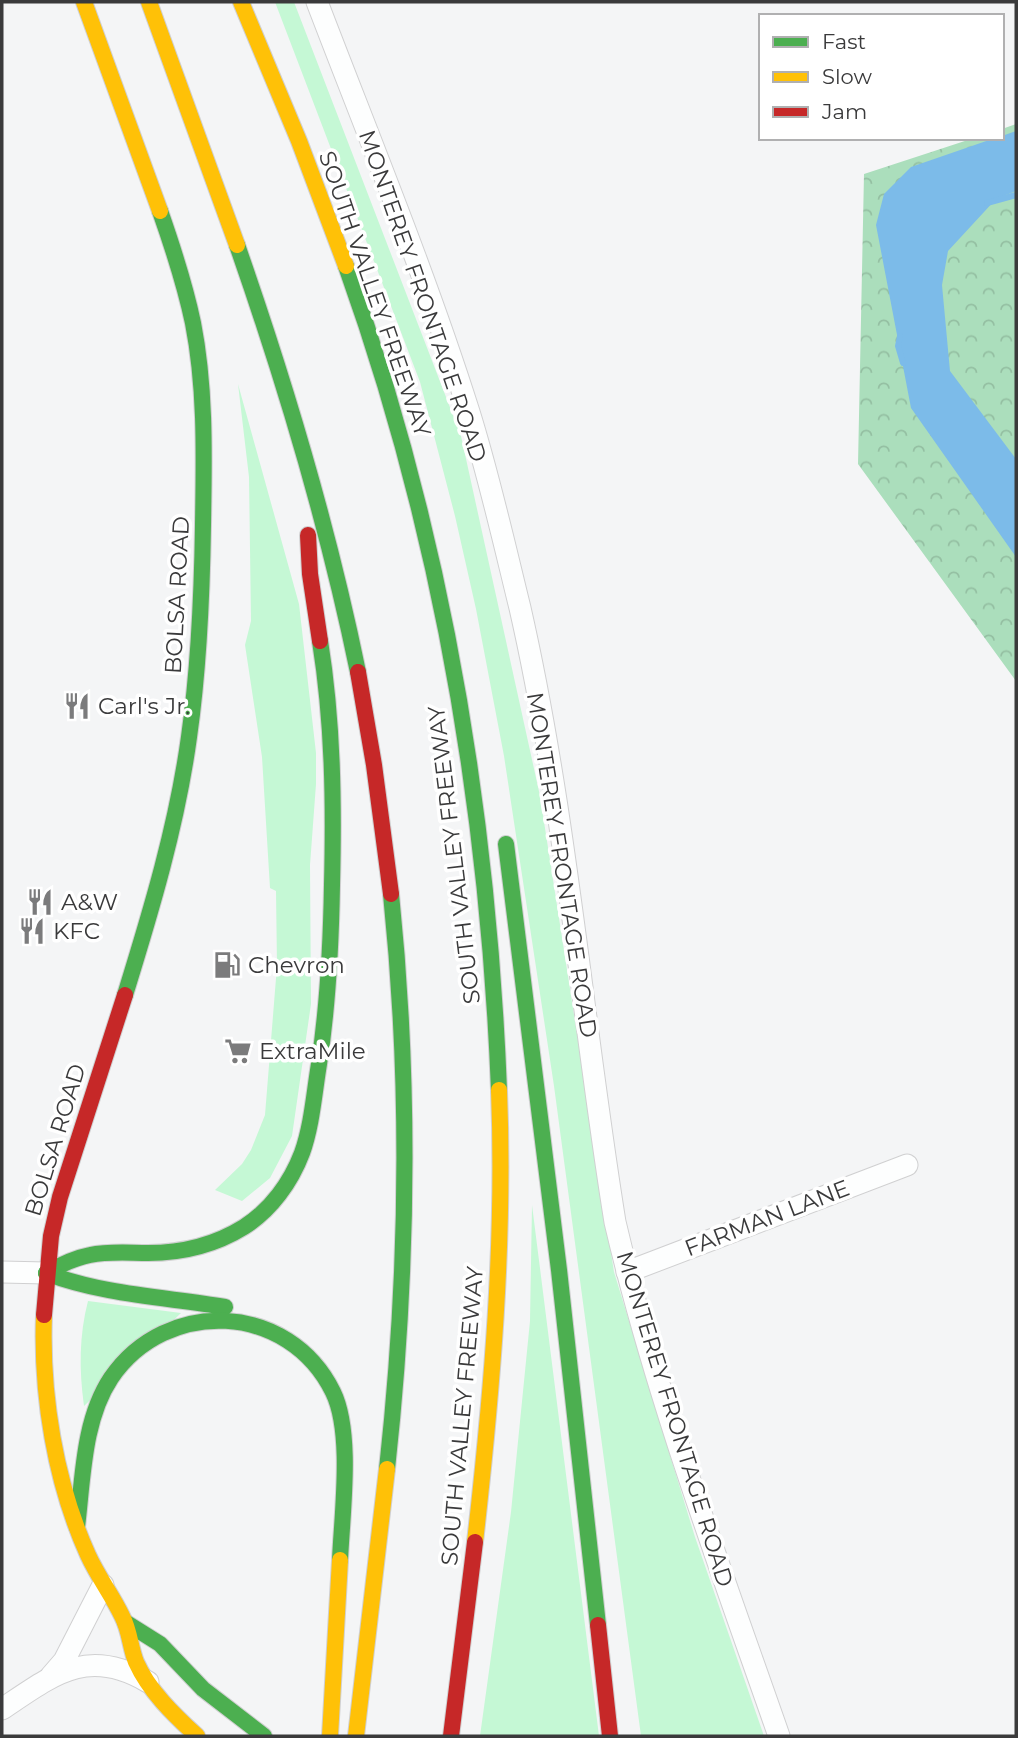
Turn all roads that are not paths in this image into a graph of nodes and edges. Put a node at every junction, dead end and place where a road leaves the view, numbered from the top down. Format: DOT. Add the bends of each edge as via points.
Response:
graph roads {
  1 [pos="84,2"];
  2 [pos="149,2"];
  3 [pos="241,2"];
  4 [pos="317,2"];
  5 [pos="309,463"];
  6 [pos="417,500"];
  7 [pos="471,677"];
  8 [pos="504,833"];
  9 [pos="907,1165"];
  10 [pos="2,1272"];
  11 [pos="627,1272"];
  12 [pos="46,1273"];
  13 [pos="306,1354"];
  14 [pos="77,1527"];
  15 [pos="103,1585"];
  16 [pos="125,1622"];
  17 [pos="51,1676"];
  18 [pos="148,1682"];
  19 [pos="2,1709"];
  20 [pos="330,1734"];
  21 [pos="197,1736"];
  22 [pos="264,1736"];
  23 [pos="356,1736"];
  24 [pos="451,1736"];
  25 [pos="610,1736"];
  26 [pos="779,1736"];
  1 -- 12 [label="main road, BOLSA ROAD" via="158,208 192,322 203,435 202,568 194,699 174,818 58,1204"];
  2 -- 5 [label="main road" via="261,313"];
  3 -- 6 [label="main road, SOUTH VALLEY FREEWAY" via="345,264"];
  4 -- 11 [label="street, MONTEREY FRONTAGE ROAD" via="469,412 520,610 556,802 604,1153"];
  5 -- 12 [label="main road" via="308,560 327,692 333,839 328,1002 298,1162 278,1196 253,1221 227,1236 200,1247 167,1252 85,1254"];
  5 -- 23 [label="main road" via="342,593 374,767 395,937 403,1065 404,1237 397,1366"];
  6 -- 7 [label="main road"];
  6 -- 24 [label="main road, SOUTH VALLEY FREEWAY" via="445,624 474,794 492,963 499,1095 500,1222 493,1360"];
  8 -- 25 [label="main road"];
  9 -- 11 [label="street, FARMAN LANE"];
  10 -- 12 [label="street"];
  11 -- 26 [label="street, MONTEREY FRONTAGE ROAD" via="666,1404"];
  12 -- 13 [label="main road" via="99,1290 246,1312 282,1331"];
  12 -- 14 [label="main road, BOLSA ROAD" via="50,1420"];
  13 -- 14 [label="main road" via="267,1330 218,1318 180,1325 144,1343 118,1368 100,1399"];
  13 -- 20 [label="main road" via="332,1391 343,1439 340,1604"];
  14 -- 15 [label="main road, BOLSA ROAD"];
  15 -- 16 [label="main road, BOLSA ROAD"];
  15 -- 17 [label="street" via="64,1661"];
  16 -- 18 [label="main road" via="133,1654"];
  16 -- 22 [label="main road" via="160,1644 203,1689"];
  17 -- 18 [label="street" via="106,1666"];
  17 -- 19 [label="street"];
  18 -- 21 [label="main road"];
}
